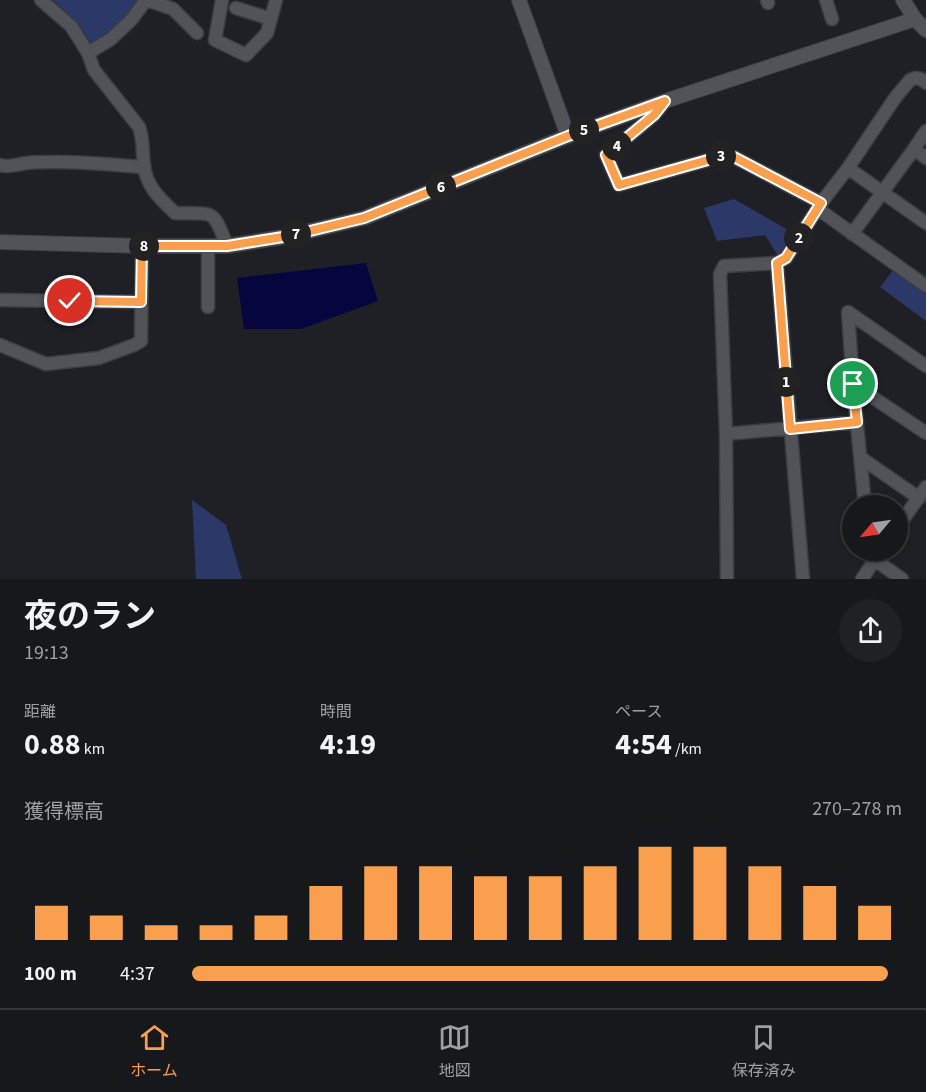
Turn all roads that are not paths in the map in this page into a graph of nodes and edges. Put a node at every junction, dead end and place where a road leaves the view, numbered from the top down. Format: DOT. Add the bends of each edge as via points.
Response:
graph roads {
  1 [pos="41,0"];
  2 [pos="147,0"];
  3 [pos="222,0"];
  4 [pos="276,0"];
  5 [pos="519,0"];
  6 [pos="826,0"];
  7 [pos="903,0"];
  8 [pos="236,8"];
  9 [pos="271,19"];
  10 [pos="832,19"];
  11 [pos="915,19"];
  12 [pos="926,30"];
  13 [pos="197,33"];
  14 [pos="88,53"];
  15 [pos="926,83"];
  16 [pos="665,101"];
  17 [pos="926,131"];
  18 [pos="568,136"];
  19 [pos="914,149"];
  20 [pos="926,158"];
  21 [pos="0,165"];
  22 [pos="144,167"];
  23 [pos="848,168"];
  24 [pos="882,192"];
  25 [pos="820,206"];
  26 [pos="926,223"];
  27 [pos="852,234"];
  28 [pos="0,242"];
  29 [pos="142,246"];
  30 [pos="208,246"];
  31 [pos="227,246"];
  32 [pos="777,263"];
  33 [pos="926,286"];
  34 [pos="0,300"];
  35 [pos="141,302"];
  36 [pos="208,307"];
  37 [pos="0,345"];
  38 [pos="926,366"];
  39 [pos="853,384"];
  40 [pos="857,422"];
  41 [pos="790,429"];
  42 [pos="726,434"];
  43 [pos="926,434"];
  44 [pos="861,458"];
  45 [pos="926,486"];
  46 [pos="864,495"];
  47 [pos="919,498"];
  48 [pos="908,513"];
  49 [pos="872,561"];
  50 [pos="879,561"];
  51 [pos="727,579"];
  52 [pos="803,579"];
  53 [pos="862,579"];
  54 [pos="902,579"];
  1 -- 14 [label="street" via="71,26"];
  2 -- 13 [label="street" via="173,9"];
  2 -- 14 [label="street" via="111,39"];
  3 -- 9 [label="street" via="215,40 246,55 267,33"];
  4 -- 9 [label="street"];
  5 -- 18 [label="street"];
  6 -- 10 [label="street"];
  7 -- 11 [label="street"];
  8 -- 9 [label="street"];
  11 -- 12 [label="street"];
  11 -- 16 [label="street"];
  14 -- 22 [label="street" via="94,70 139,127"];
  15 -- 23 [label="street" via="921,79 910,80"];
  16 -- 18 [label="street"];
  16 -- 25 [label="street" via="606,155 619,185 722,156 734,157"];
  17 -- 19 [label="street"];
  18 -- 31 [label="street" via="364,218"];
  19 -- 20 [label="street"];
  19 -- 24 [label="street"];
  21 -- 22 [label="street" via="88,162"];
  22 -- 31 [label="street" via="150,186 162,201 175,213 207,213 218,221"];
  23 -- 24 [label="street"];
  23 -- 25 [label="street"];
  24 -- 26 [label="street"];
  24 -- 27 [label="street"];
  25 -- 27 [label="street"];
  25 -- 32 [label="street" via="786,258"];
  27 -- 33 [label="street"];
  28 -- 29 [label="street"];
  29 -- 30 [label="street"];
  29 -- 35 [label="street"];
  30 -- 31 [label="street"];
  30 -- 36 [label="street"];
  32 -- 41 [label="street"];
  32 -- 42 [label="street" via="724,266 720,274"];
  34 -- 35 [label="street"];
  35 -- 37 [label="street" via="141,341 99,358 46,364"];
  38 -- 39 [label="street" via="848,312"];
  39 -- 40 [label="street"];
  39 -- 43 [label="street"];
  40 -- 41 [label="street"];
  40 -- 44 [label="street"];
  41 -- 42 [label="street"];
  41 -- 52 [label="street"];
  42 -- 51 [label="street"];
  44 -- 46 [label="street"];
  44 -- 47 [label="street"];
  45 -- 47 [label="street"];
  47 -- 48 [label="street"];
  49 -- 53 [label="street"];
  50 -- 54 [label="street"];
}
